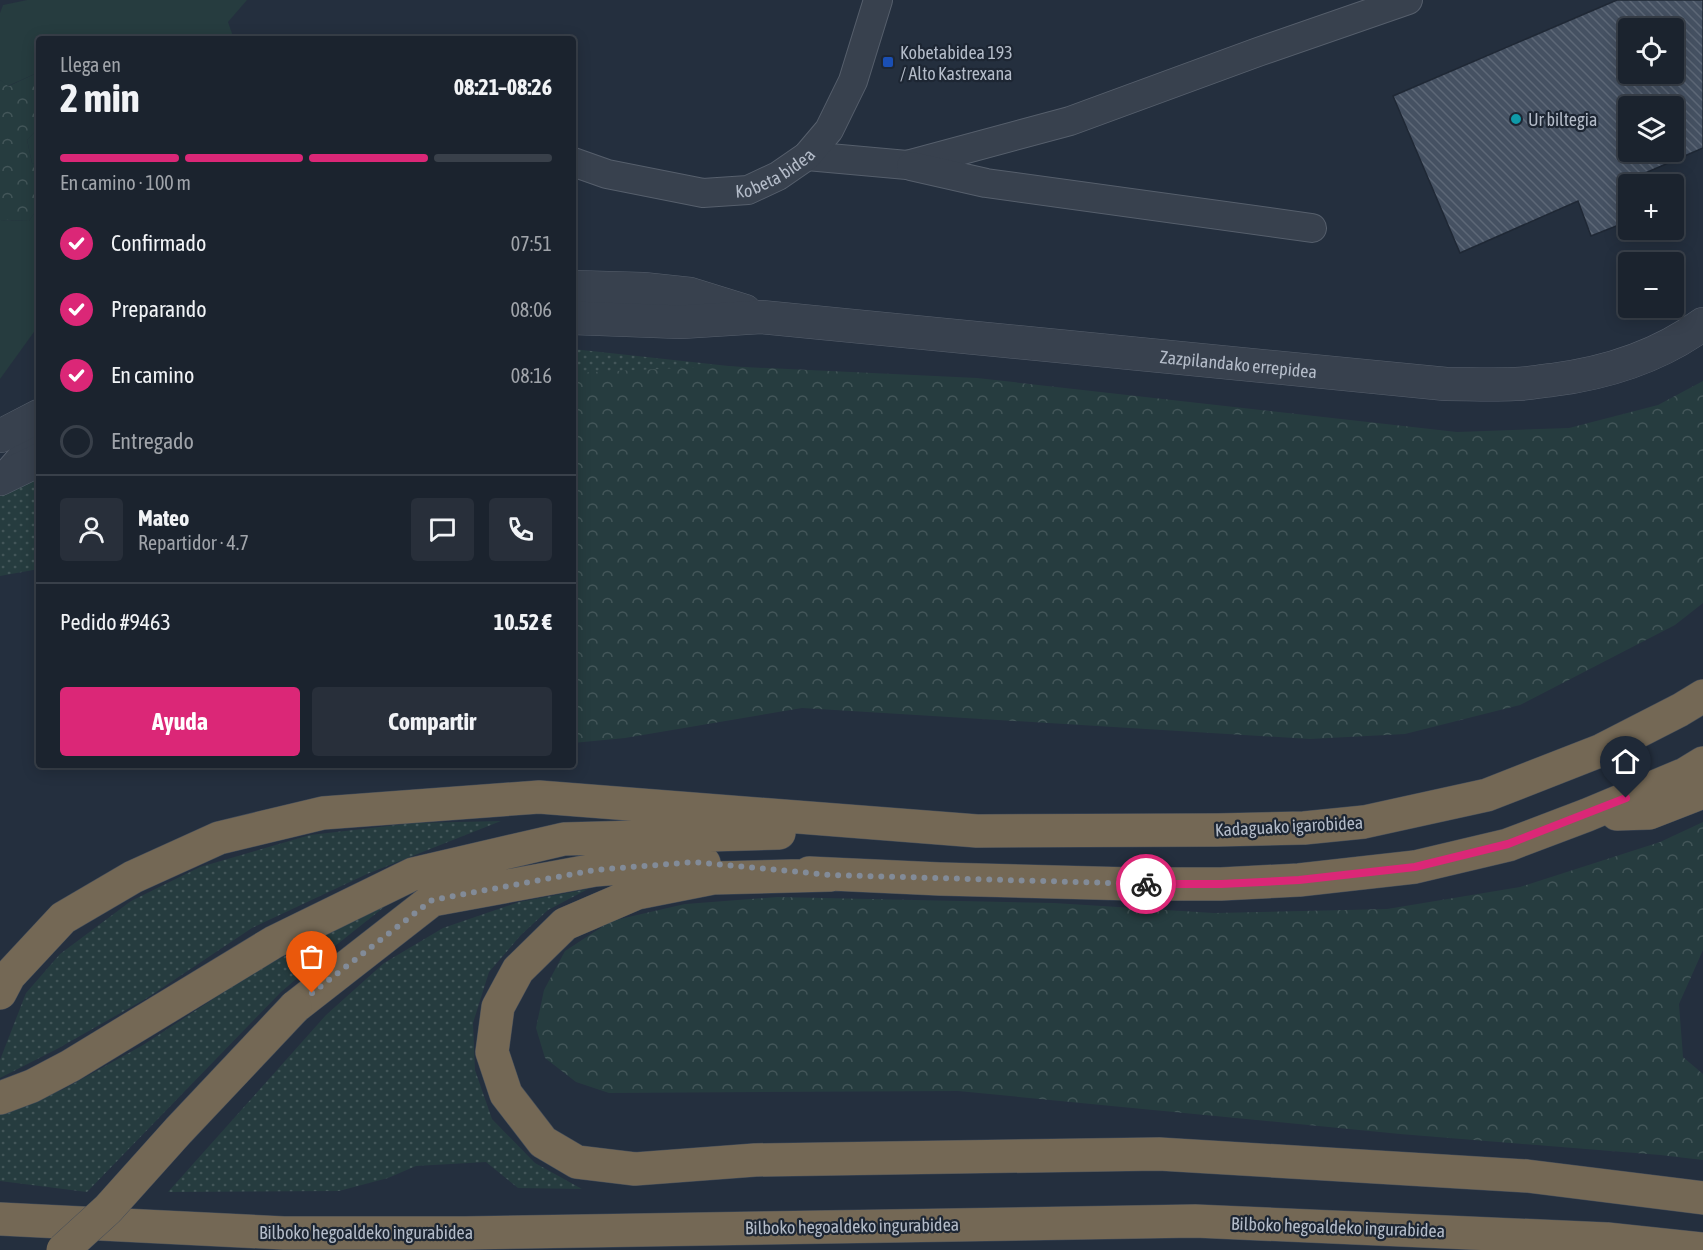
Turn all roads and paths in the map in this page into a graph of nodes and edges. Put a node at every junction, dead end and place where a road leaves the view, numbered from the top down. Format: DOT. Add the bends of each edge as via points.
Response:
graph roads {
  1 [pos="878,0"];
  2 [pos="1408,0"];
  3 [pos="807,156"];
  4 [pos="576,163"];
  5 [pos="907,165"];
  6 [pos="1312,228"];
  7 [pos="576,287"];
  8 [pos="761,316"];
  9 [pos="576,318"];
  10 [pos="1703,324"];
  11 [pos="36,401"];
  12 [pos="36,418"];
  13 [pos="0,436"];
  14 [pos="36,440"];
  15 [pos="36,461"];
  16 [pos="2,478"];
  17 [pos="1703,696"];
  18 [pos="1703,763"];
  19 [pos="1703,792"];
  20 [pos="1586,815"];
  21 [pos="957,828"];
  22 [pos="831,875"];
  23 [pos="0,993"];
  24 [pos="0,1098"];
  25 [pos="1703,1198"];
  26 [pos="0,1219"];
  27 [pos="63,1250"];
  28 [pos="1703,1250"];
  1 -- 3 [label="street, Kobeta bidea" via="853,81 829,130"];
  2 -- 5 [label="street" via="1070,121"];
  3 -- 4 [label="street, Kobeta bidea" via="748,190 703,194 607,174"];
  3 -- 5 [label="street"];
  5 -- 6 [label="street" via="986,183"];
  7 -- 8 [label="street" via="690,294"];
  8 -- 9 [label="street" via="681,322"];
  8 -- 10 [label="street, Zazpilandako errepidea" via="1446,384 1518,384 1618,368 1651,355"];
  11 -- 13 [label="street"];
  12 -- 13 [label="street"];
  14 -- 16 [label="street"];
  15 -- 16 [label="street"];
  17 -- 21 [label="highway, Kadaguako igarobidea" via="1602,750 1487,795 1364,822 1217,830"];
  18 -- 20 [label="highway"];
  19 -- 20 [label="highway" via="1649,813"];
  20 -- 22 [label="highway" via="1508,844 1415,867 1299,880 1144,884"];
  21 -- 23 [label="highway" via="539,797 323,813 219,838 133,877 63,918 9,976"];
  21 -- 24 [label="highway" via="564,839 413,874 274,942 70,1066"];
  22 -- 25 [label="highway" via="713,878 638,892 564,924 518,970 498,1007 492,1052 506,1094 543,1142 577,1162 634,1168 755,1160 1159,1154 1527,1176"];
  22 -- 27 [label="highway, bridge" via="694,862 595,870 432,900 295,1006 108,1209"];
  26 -- 28 [label="highway, Bilboko hegoaldeko ingurabidea" via="284,1233 1195,1221 1607,1239"];
}
